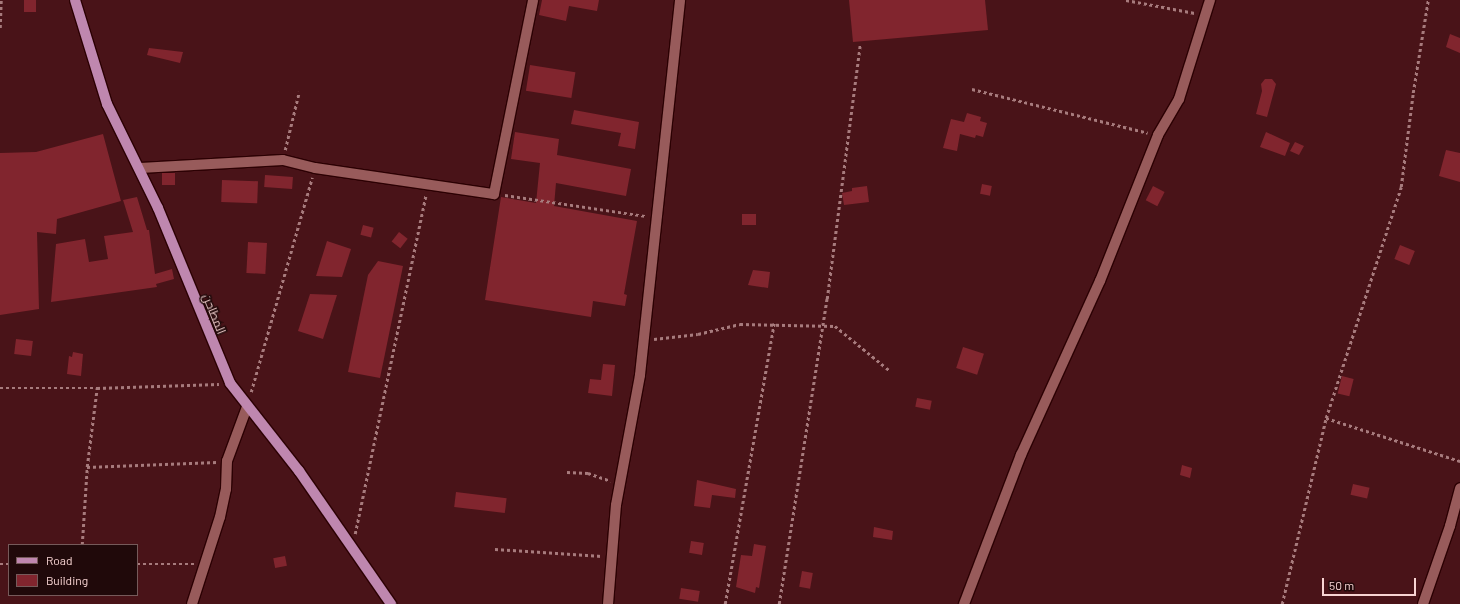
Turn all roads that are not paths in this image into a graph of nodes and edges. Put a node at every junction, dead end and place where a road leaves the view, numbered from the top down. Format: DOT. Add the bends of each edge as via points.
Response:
graph roads {
  1 [pos="74,0"];
  2 [pos="533,0"];
  3 [pos="680,0"];
  4 [pos="1210,0"];
  5 [pos="140,168"];
  6 [pos="247,407"];
  7 [pos="1460,488"];
  8 [pos="192,604"];
  9 [pos="391,604"];
  10 [pos="608,604"];
  11 [pos="964,604"];
  12 [pos="1423,604"];
  1 -- 5 [label="main road, المطاحن" via="107,104"];
  2 -- 5 [label="street" via="494,194 315,168 283,160"];
  3 -- 10 [label="street" via="637,398 616,505"];
  4 -- 11 [label="street" via="1179,99 1158,135 1100,281 1021,455"];
  5 -- 6 [label="main road, المطاحن" via="230,383"];
  6 -- 8 [label="street" via="227,461 226,489 220,517"];
  6 -- 9 [label="main road, المطاحن" via="295,465"];
  7 -- 12 [label="street" via="1450,526"];
}
